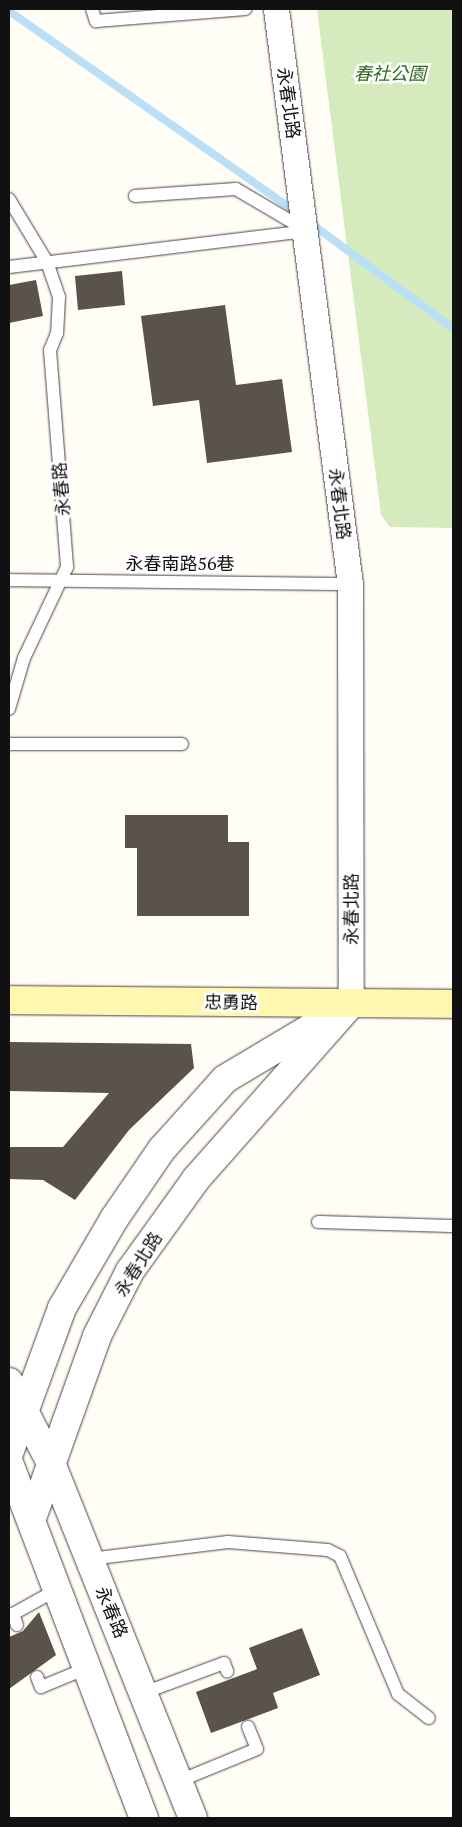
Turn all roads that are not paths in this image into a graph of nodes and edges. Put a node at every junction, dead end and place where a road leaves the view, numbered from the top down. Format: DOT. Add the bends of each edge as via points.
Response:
graph roads {
  1 [pos="92,9"];
  2 [pos="246,9"];
  3 [pos="276,9"];
  4 [pos="135,196"];
  5 [pos="9,199"];
  6 [pos="306,231"];
  7 [pos="47,262"];
  8 [pos="9,267"];
  9 [pos="9,580"];
  10 [pos="62,580"];
  11 [pos="350,584"];
  12 [pos="9,709"];
  13 [pos="9,744"];
  14 [pos="182,744"];
  15 [pos="9,1000"];
  16 [pos="351,1004"];
  17 [pos="453,1004"];
  18 [pos="318,1222"];
  19 [pos="453,1226"];
  20 [pos="9,1382"];
  21 [pos="23,1408"];
  22 [pos="9,1452"];
  23 [pos="9,1463"];
  24 [pos="51,1463"];
  25 [pos="32,1518"];
  26 [pos="90,1559"];
  27 [pos="58,1589"];
  28 [pos="16,1625"];
  29 [pos="87,1668"];
  30 [pos="227,1672"];
  31 [pos="37,1677"];
  32 [pos="146,1692"];
  33 [pos="429,1718"];
  34 [pos="248,1727"];
  35 [pos="180,1781"];
  36 [pos="144,1818"];
  37 [pos="192,1818"];
  1 -- 2 [label="lane" via="96,22"];
  3 -- 6 [label="street, 永春北路"];
  4 -- 6 [label="lane" via="236,189"];
  5 -- 7 [label="lane, 永春路"];
  6 -- 7 [label="lane"];
  6 -- 11 [label="street, 永春北路"];
  7 -- 8 [label="lane"];
  7 -- 10 [label="lane, 永春路" via="59,297 57,333 50,350 67,567"];
  9 -- 10 [label="lane, 永春南路56巷"];
  10 -- 11 [label="lane, 永春南路56巷"];
  10 -- 12 [label="lane, 永春路" via="24,658"];
  11 -- 16 [label="street, 永春北路"];
  13 -- 14 [label="lane"];
  15 -- 16 [label="main road, 忠勇路"];
  16 -- 17 [label="main road, 忠勇路"];
  16 -- 21 [label="street" via="225,1079 162,1149 114,1218 62,1308"];
  16 -- 24 [label="street, 永春北路" via="196,1179 130,1271 97,1336"];
  18 -- 19 [label="lane"];
  20 -- 21 [label="street, 永春路"];
  21 -- 22 [label="street"];
  21 -- 24 [label="street, 永春路"];
  23 -- 25 [label="street"];
  24 -- 25 [label="street, 永春北路"];
  24 -- 26 [label="street, 永春路"];
  25 -- 27 [label="street"];
  26 -- 32 [label="street, 永春路"];
  26 -- 33 [label="lane" via="228,1542 328,1550 340,1556 398,1694"];
  27 -- 28 [label="lane" via="13,1614"];
  27 -- 29 [label="street"];
  29 -- 31 [label="lane" via="42,1687"];
  29 -- 36 [label="street"];
  30 -- 32 [label="lane" via="224,1663"];
  32 -- 35 [label="street, 永春路"];
  34 -- 35 [label="lane" via="257,1749"];
  35 -- 37 [label="street, 永春路"];
}
